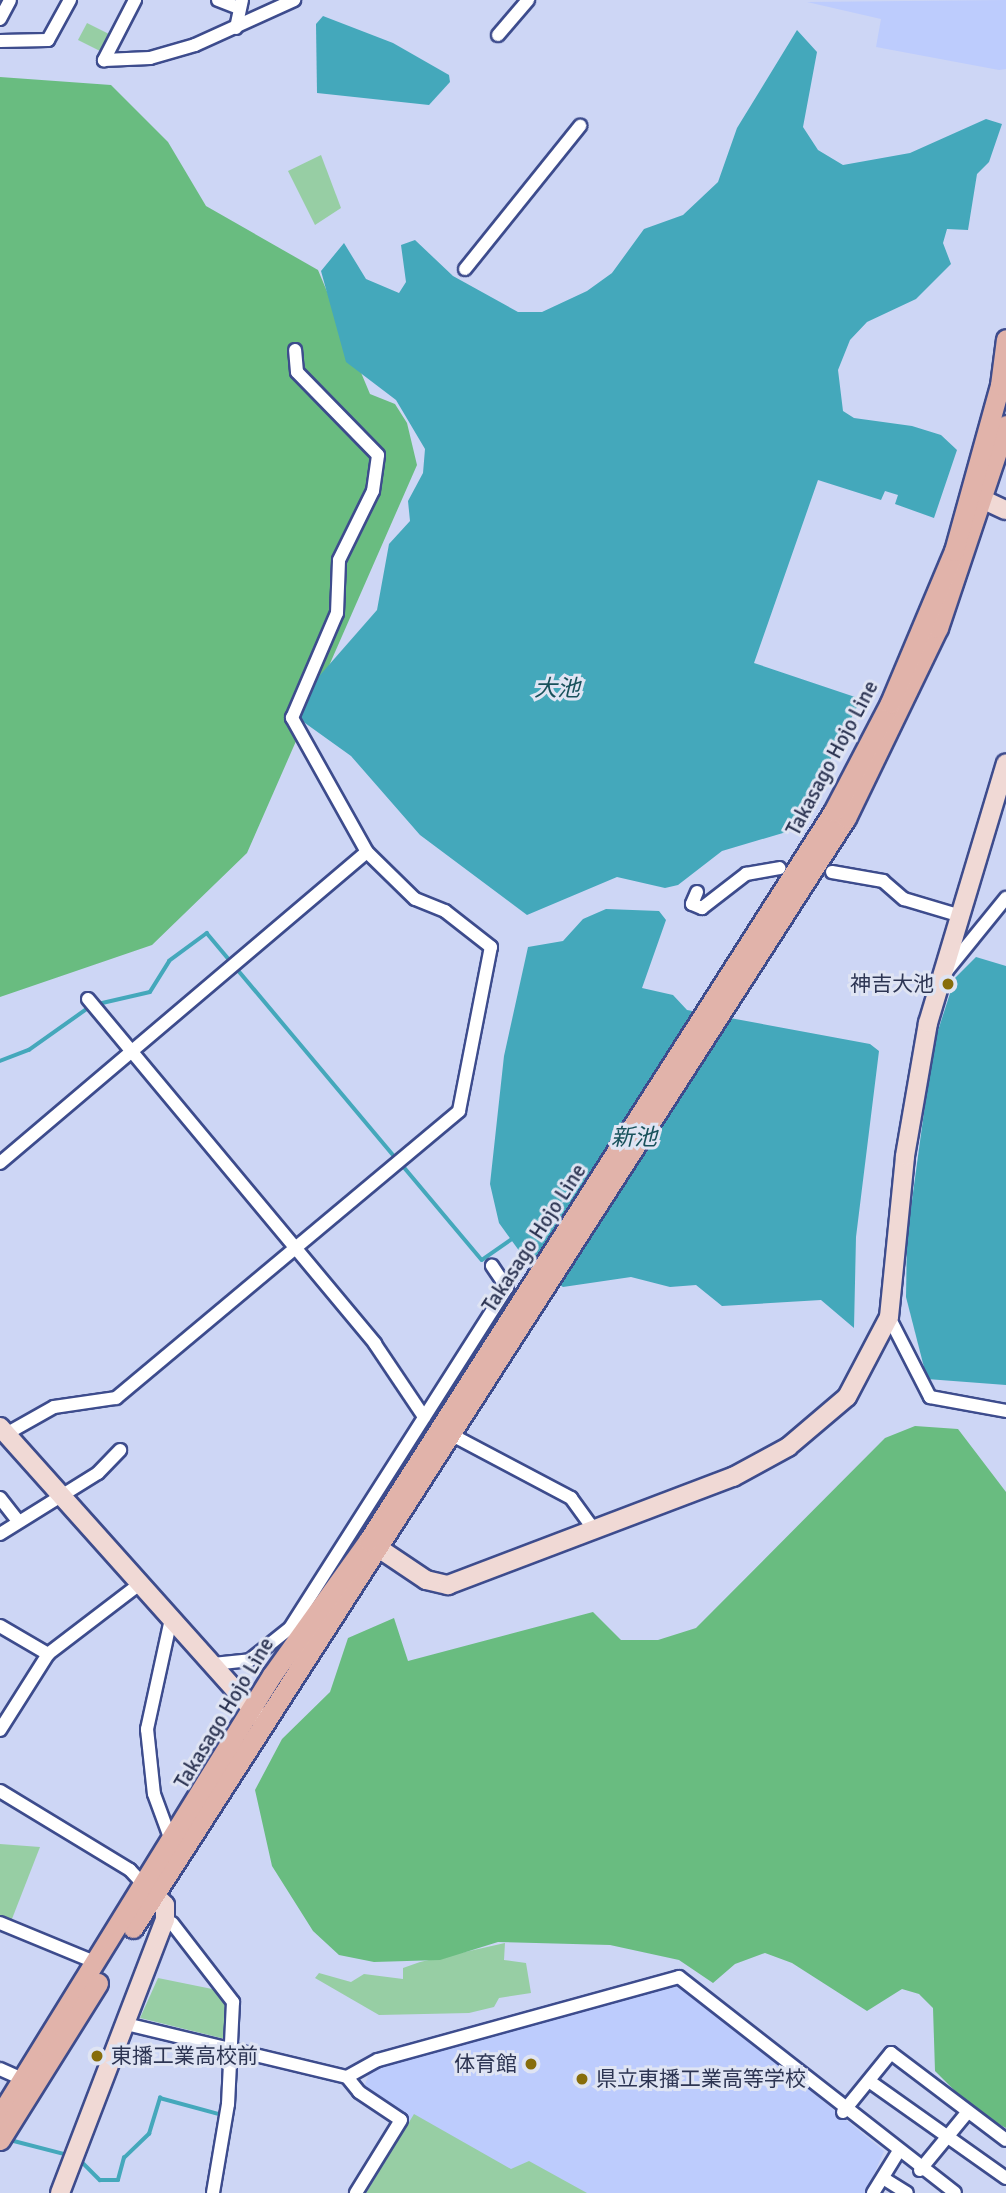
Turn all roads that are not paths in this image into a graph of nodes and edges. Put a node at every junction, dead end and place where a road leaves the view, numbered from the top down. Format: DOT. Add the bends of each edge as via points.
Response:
graph roads {
  1 [pos="9,0"];
  2 [pos="70,0"];
  3 [pos="135,0"];
  4 [pos="218,0"];
  5 [pos="294,0"];
  6 [pos="528,0"];
  7 [pos="240,4"];
  8 [pos="0,19"];
  9 [pos="236,28"];
  10 [pos="498,35"];
  11 [pos="0,41"];
  12 [pos="580,126"];
  13 [pos="465,269"];
  14 [pos="1006,339"];
  15 [pos="295,350"];
  16 [pos="1006,425"];
  17 [pos="979,496"];
  18 [pos="1006,510"];
  19 [pos="1006,763"];
  20 [pos="367,852"];
  21 [pos="779,868"];
  22 [pos="832,872"];
  23 [pos="696,892"];
  24 [pos="1006,898"];
  25 [pos="958,915"];
  26 [pos="940,978"];
  27 [pos="90,1005"];
  28 [pos="130,1053"];
  29 [pos="0,1163"];
  30 [pos="293,1250"];
  31 [pos="492,1266"];
  32 [pos="538,1287"];
  33 [pos="889,1317"];
  34 [pos="1006,1410"];
  35 [pos="424,1417"];
  36 [pos="3,1431"];
  37 [pos="452,1435"];
  38 [pos="120,1450"];
  39 [pos="61,1495"];
  40 [pos="0,1498"];
  41 [pos="17,1520"];
  42 [pos="595,1531"];
  43 [pos="0,1534"];
  44 [pos="374,1545"];
  45 [pos="141,1583"];
  46 [pos="171,1619"];
  47 [pos="0,1626"];
  48 [pos="48,1654"];
  49 [pos="213,1664"];
  50 [pos="257,1716"];
  51 [pos="0,1730"];
  52 [pos="0,1791"];
  53 [pos="172,1844"];
  54 [pos="149,1890"];
  55 [pos="0,1923"];
  56 [pos="172,1923"];
  57 [pos="97,1963"];
  58 [pos="125,2024"];
  59 [pos="230,2050"];
  60 [pos="0,2069"];
  61 [pos="347,2077"];
  62 [pos="22,2079"];
  63 [pos="869,2081"];
  64 [pos="844,2112"];
  65 [pos="966,2114"];
  66 [pos="0,2115"];
  67 [pos="0,2140"];
  68 [pos="945,2140"];
  69 [pos="1006,2140"];
  70 [pos="897,2154"];
  71 [pos="920,2170"];
  72 [pos="883,2178"];
  73 [pos="1006,2178"];
  74 [pos="900,2191"];
  75 [pos="60,2193"];
  76 [pos="213,2193"];
  77 [pos="356,2193"];
  78 [pos="873,2193"];
  79 [pos="955,2193"];
  1 -- 8 [label="street"];
  2 -- 11 [label="street" via="48,40"];
  3 -- 9 [label="street" via="104,60 150,58"];
  4 -- 7 [label="street"];
  5 -- 9 [label="street"];
  6 -- 10 [label="street"];
  7 -- 9 [label="street"];
  12 -- 13 [label="street"];
  14 -- 17 [label="main road, Takasago Hojo Line"];
  15 -- 20 [label="street" via="297,372 378,455 373,491 340,560 337,613 292,718"];
  16 -- 17 [label="main road, Takasago Hojo Line"];
  17 -- 18 [label="street"];
  17 -- 32 [label="main road, Takasago Hojo Line" via="890,703 833,812 722,999"];
  19 -- 25 [label="street"];
  20 -- 28 [label="street"];
  20 -- 30 [label="street" via="415,899 481,935 490,954 471,1021 459,1111"];
  21 -- 23 [label="street" via="746,874 702,908 692,904"];
  22 -- 25 [label="street" via="883,881 904,899"];
  24 -- 26 [label="street" via="988,928"];
  25 -- 26 [label="street"];
  26 -- 33 [label="street" via="905,1156"];
  27 -- 28 [label="street"];
  28 -- 29 [label="street"];
  28 -- 30 [label="street"];
  30 -- 35 [label="street" via="374,1344"];
  30 -- 36 [label="street" via="116,1398 54,1407"];
  31 -- 35 [label="street" via="507,1288"];
  32 -- 37 [label="main road, Takasago Hojo Line"];
  32 -- 44 [label="main road, Takasago Hojo Line"];
  33 -- 34 [label="street" via="930,1397"];
  33 -- 42 [label="street" via="858,1381 810,1432 733,1477"];
  35 -- 49 [label="street" via="290,1628 250,1660"];
  36 -- 39 [label="street"];
  37 -- 42 [label="street" via="571,1498"];
  37 -- 44 [label="main road, Takasago Hojo Line"];
  38 -- 39 [label="street" via="98,1473"];
  39 -- 41 [label="street" via="30,1519"];
  39 -- 45 [label="street"];
  40 -- 41 [label="street"];
  41 -- 43 [label="street"];
  42 -- 44 [label="street" via="448,1586 426,1580"];
  44 -- 50 [label="main road, Takasago Hojo Line"];
  45 -- 46 [label="street"];
  45 -- 48 [label="street"];
  46 -- 49 [label="street"];
  46 -- 53 [label="street" via="148,1729 154,1794"];
  47 -- 48 [label="street"];
  48 -- 51 [label="street"];
  49 -- 50 [label="street"];
  50 -- 53 [label="main road, Takasago Hojo Line"];
  50 -- 54 [label="main road, Takasago Hojo Line"];
  52 -- 54 [label="street" via="130,1870"];
  53 -- 54 [label="main road, Takasago Hojo Line"];
  54 -- 57 [label="main road, Takasago Hojo Line"];
  54 -- 58 [label="street" via="167,1915"];
  54 -- 67 [label="main road, Takasago Hojo Line"];
  55 -- 57 [label="street"];
  56 -- 59 [label="street" via="231,1996"];
  57 -- 62 [label="main road, Takasago Hojo Line"];
  58 -- 59 [label="street"];
  58 -- 75 [label="street"];
  59 -- 61 [label="street"];
  59 -- 76 [label="street"];
  60 -- 62 [label="street"];
  61 -- 64 [label="street" via="378,2060 679,1977"];
  61 -- 77 [label="street" via="359,2092 401,2120"];
  62 -- 66 [label="main road, Takasago Hojo Line"];
  63 -- 64 [label="street"];
  63 -- 65 [label="street" via="891,2053"];
  63 -- 68 [label="street"];
  64 -- 70 [label="street"];
  65 -- 68 [label="street"];
  65 -- 69 [label="street"];
  68 -- 71 [label="street"];
  68 -- 73 [label="street"];
  70 -- 71 [label="street"];
  70 -- 72 [label="street"];
  71 -- 79 [label="street"];
  72 -- 74 [label="street"];
  72 -- 78 [label="street"];
}
